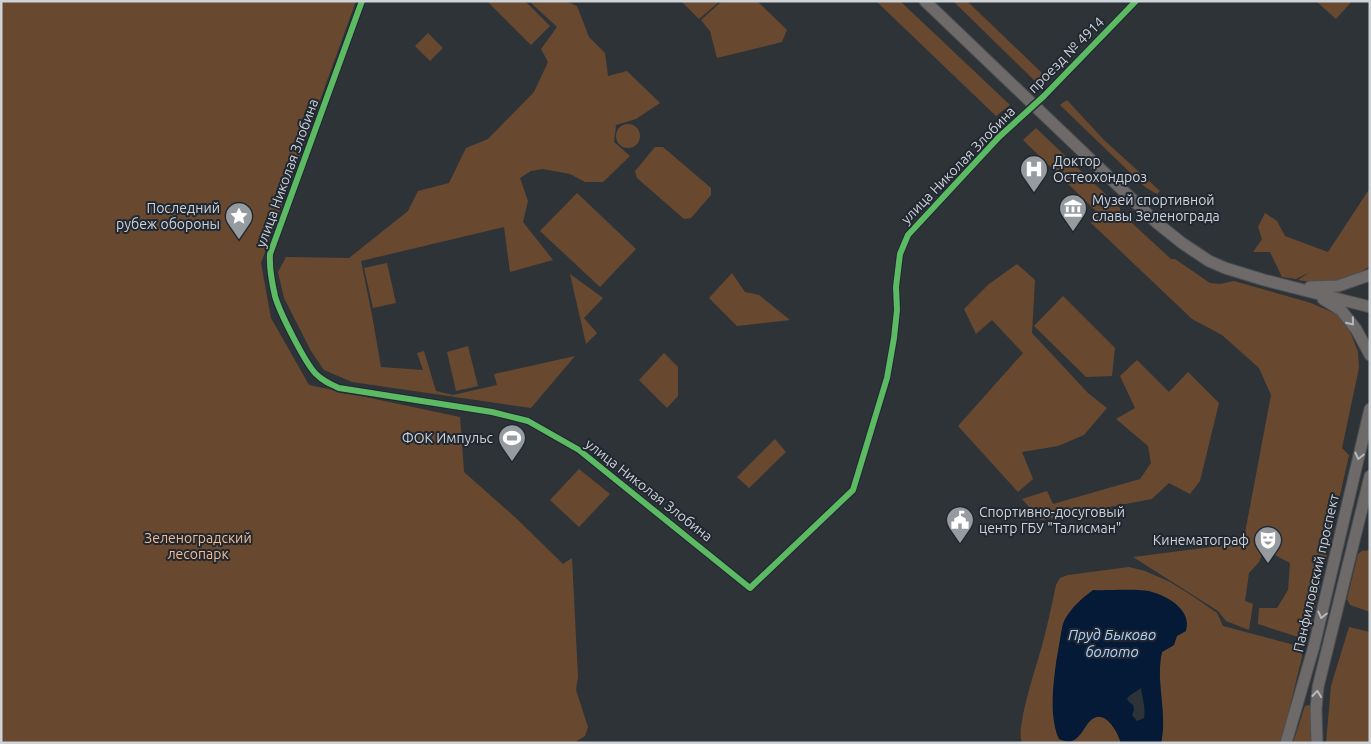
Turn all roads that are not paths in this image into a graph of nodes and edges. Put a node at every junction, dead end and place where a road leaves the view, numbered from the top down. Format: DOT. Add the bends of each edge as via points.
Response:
graph roads {
  1 [pos="362,1"];
  2 [pos="925,1"];
  3 [pos="1136,1"];
  4 [pos="1035,104"];
  5 [pos="1370,274"];
  6 [pos="1296,288"];
  7 [pos="1370,307"];
  8 [pos="1370,355"];
  9 [pos="1370,409"];
  10 [pos="1370,476"];
  11 [pos="1286,743"];
  12 [pos="1317,743"];
  1 -- 4 [label="street, улица Николая Злобина" via="270,254 275,298 314,373 339,388 492,412 528,421 580,450 750,588 853,490 887,378 897,310 900,254 908,235 999,137"];
  2 -- 4 [label="main road"];
  3 -- 4 [label="street, проезд № 4914"];
  4 -- 6 [label="main road" via="1182,243 1225,268"];
  5 -- 6 [label="main road" via="1338,286"];
  6 -- 7 [label="main road"];
  6 -- 8 [label="main road, one-way" via="1341,310"];
  9 -- 11 [label="main road, Панфиловский проспект, one-way" via="1314,646"];
  12 -- 10 [label="main road, Панфиловский проспект, one-way" via="1318,687"];
}
